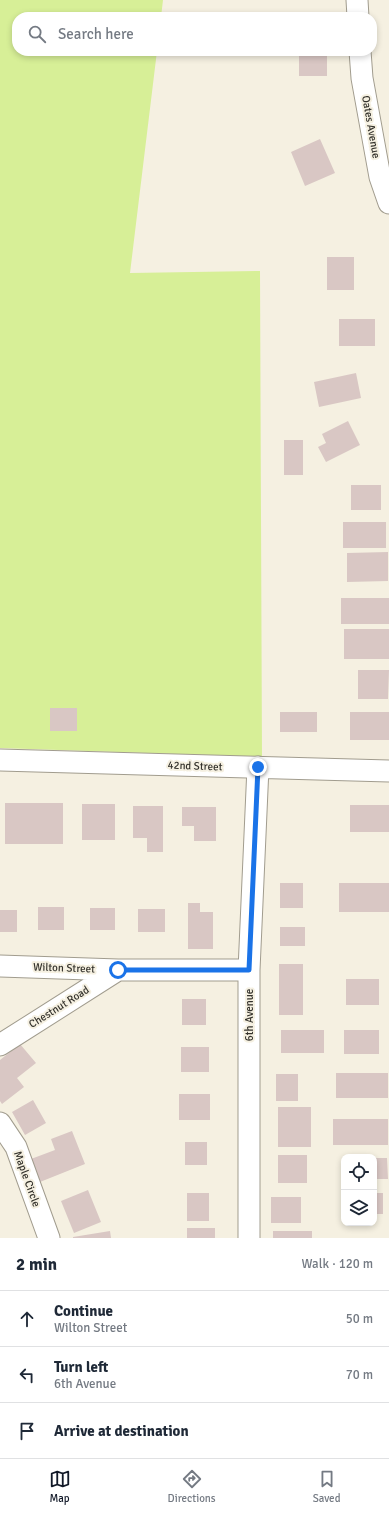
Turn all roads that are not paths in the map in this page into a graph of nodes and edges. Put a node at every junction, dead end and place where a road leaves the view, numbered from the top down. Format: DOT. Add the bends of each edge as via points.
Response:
graph roads {
  1 [pos="357,0"];
  2 [pos="358,12"];
  3 [pos="360,56"];
  4 [pos="389,202"];
  5 [pos="0,760"];
  6 [pos="258,767"];
  7 [pos="389,771"];
  8 [pos="0,966"];
  9 [pos="118,970"];
  10 [pos="249,970"];
  11 [pos="0,1045"];
  12 [pos="0,1123"];
  13 [pos="49,1238"];
  14 [pos="249,1238"];
  1 -- 2 [label="street"];
  3 -- 4 [label="street, Oates Avenue" via="380,177"];
  5 -- 6 [label="street, 42nd Street"];
  6 -- 7 [label="street, 42nd Street"];
  6 -- 10 [label="street, 6th Avenue"];
  8 -- 9 [label="street, Wilton Street"];
  9 -- 10 [label="street, Wilton Street"];
  9 -- 11 [label="street, Chestnut Road"];
  10 -- 14 [label="street, 6th Avenue"];
  12 -- 13 [label="street, Maple Circle" via="16,1147"];
}
